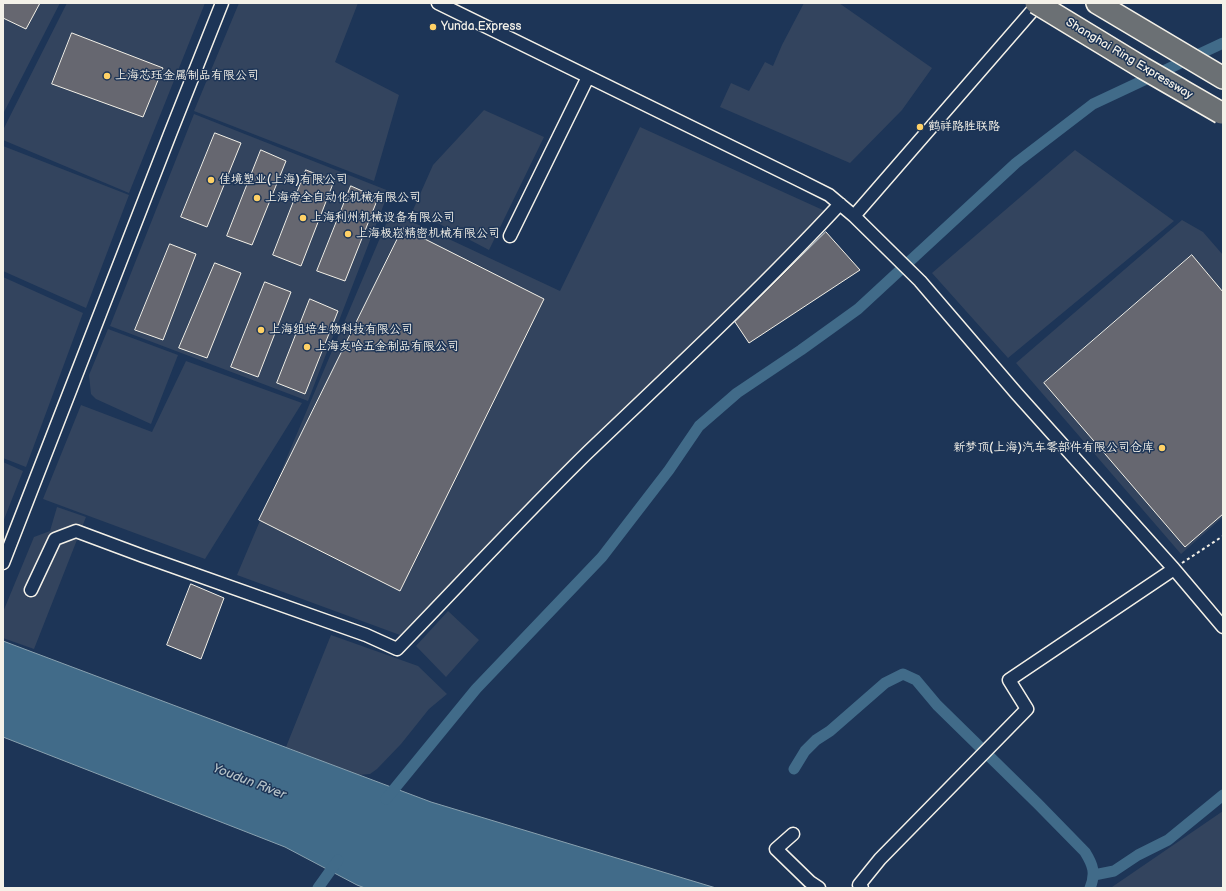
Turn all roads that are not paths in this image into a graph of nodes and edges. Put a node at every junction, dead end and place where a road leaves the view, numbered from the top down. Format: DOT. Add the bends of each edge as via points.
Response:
graph roads {
  1 [pos="222,3"];
  2 [pos="438,3"];
  3 [pos="1037,3"];
  4 [pos="1097,3"];
  5 [pos="588,77"];
  6 [pos="1223,78"];
  7 [pos="1222,114"];
  8 [pos="840,204"];
  9 [pos="854,216"];
  10 [pos="510,236"];
  11 [pos="3,563"];
  12 [pos="1174,569"];
  13 [pos="31,590"];
  14 [pos="1223,627"];
  15 [pos="793,834"];
  16 [pos="859,887"];
  17 [pos="819,888"];
  1 -- 11 [label="street"];
  2 -- 5 [label="street"];
  3 -- 7 [label="highway, Shanghai Ring Expressway, bridge"];
  3 -- 9 [label="street"];
  4 -- 6 [label="highway"];
  5 -- 8 [label="street" via="799,180"];
  5 -- 10 [label="street"];
  8 -- 9 [label="street"];
  8 -- 13 [label="street" via="660,385 580,460 397,649 366,635 76,531 55,539"];
  9 -- 12 [label="street" via="920,281"];
  12 -- 14 [label="street"];
  12 -- 16 [label="street" via="1009,680 1027,709 880,859"];
  15 -- 17 [label="street" via="776,849"];
}
